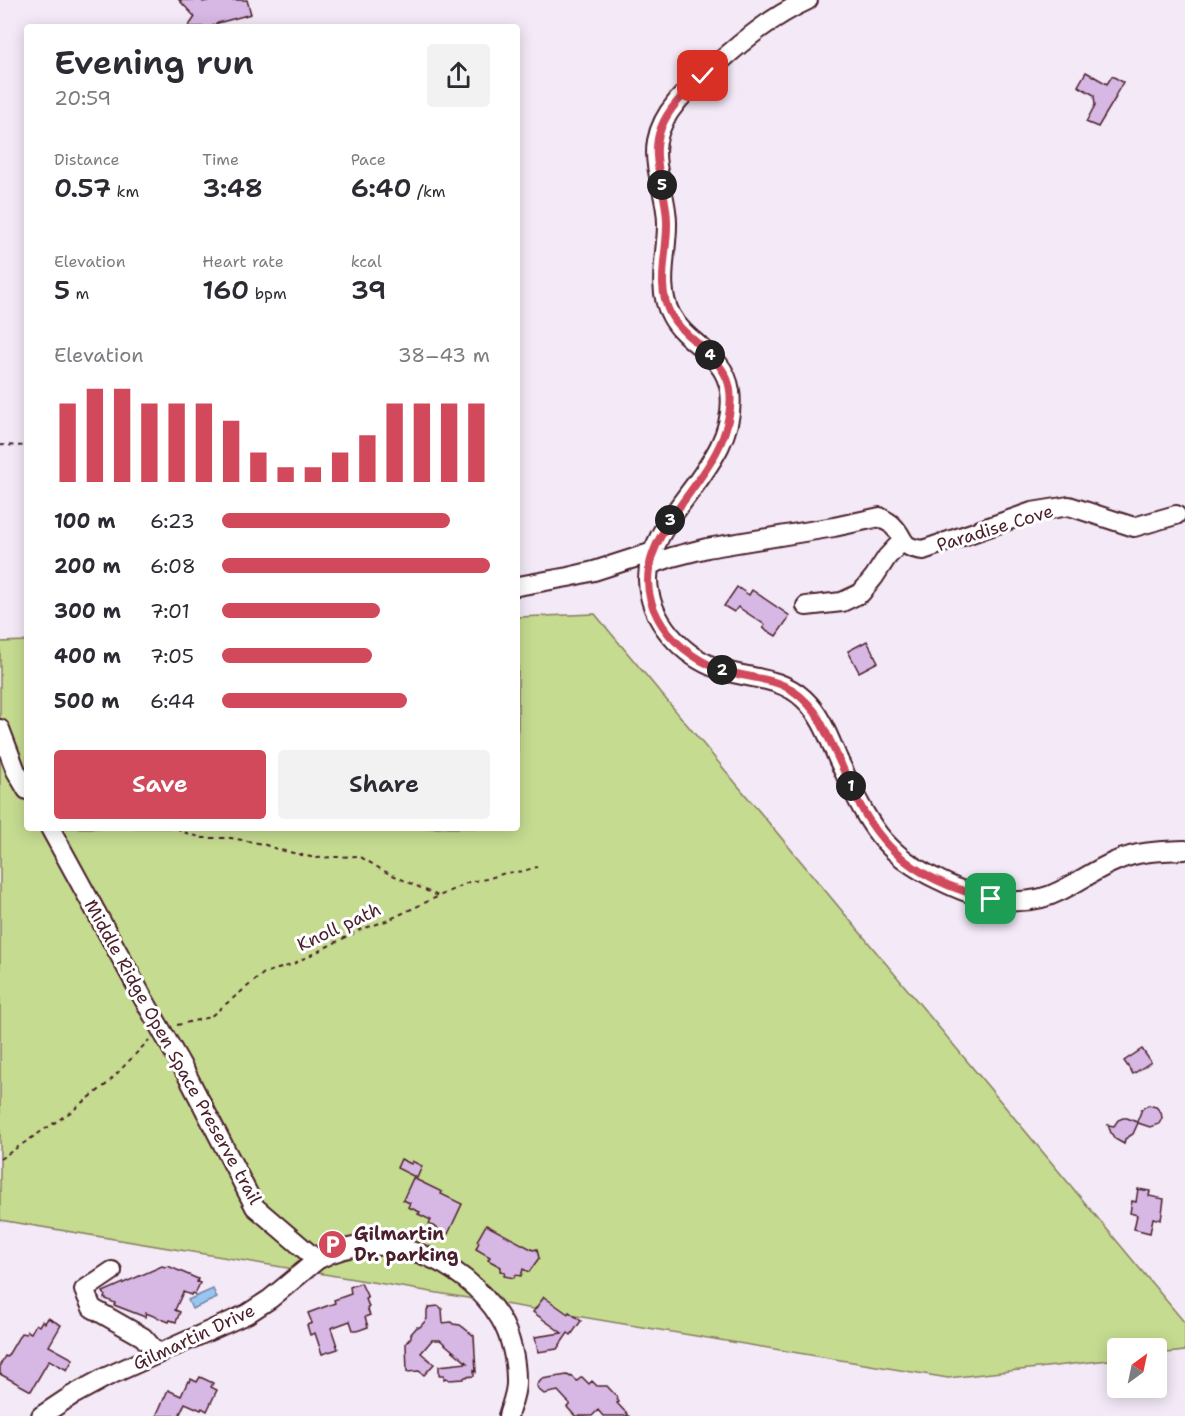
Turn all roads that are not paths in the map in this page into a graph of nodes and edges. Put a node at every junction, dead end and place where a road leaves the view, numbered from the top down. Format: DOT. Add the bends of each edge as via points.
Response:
graph roads {
  1 [pos="808,0"];
  2 [pos="1176,514"];
  3 [pos="902,541"];
  4 [pos="651,559"];
  5 [pos="520,586"];
  6 [pos="807,606"];
  7 [pos="0,729"];
  8 [pos="24,785"];
  9 [pos="52,831"];
  10 [pos="1185,850"];
  11 [pos="317,1260"];
  12 [pos="111,1271"];
  13 [pos="158,1354"];
  14 [pos="41,1416"];
  15 [pos="508,1416"];
  1 -- 4 [label="street" via="761,27 703,76 668,114 657,141 667,222 664,297 679,327 718,362 731,399 721,443 663,531"];
  2 -- 3 [label="street, Paradise Cove" via="1134,527 1069,506 1032,512 923,550 912,549"];
  3 -- 4 [label="street" via="894,526 880,517"];
  3 -- 6 [label="street" via="886,556 861,593 842,602"];
  4 -- 5 [label="street"];
  4 -- 10 [label="street" via="652,605 675,640 702,661 781,683 807,702 822,723 858,801 881,838 901,858 927,875 976,895 1020,901 1062,891 1118,859"];
  7 -- 8 [label="street"];
  9 -- 11 [label="street, Middle Ridge Open Space Preserve trail" via="255,1207"];
  11 -- 13 [label="street, Gilmartin Drive" via="247,1314"];
  11 -- 15 [label="street, Gilmartin Drive" via="347,1247 407,1248 456,1272 490,1303 502,1321 515,1361 517,1383"];
  12 -- 13 [label="street" via="84,1290 92,1308 143,1337"];
  13 -- 14 [label="street, Gilmartin Drive" via="87,1387"];
}
